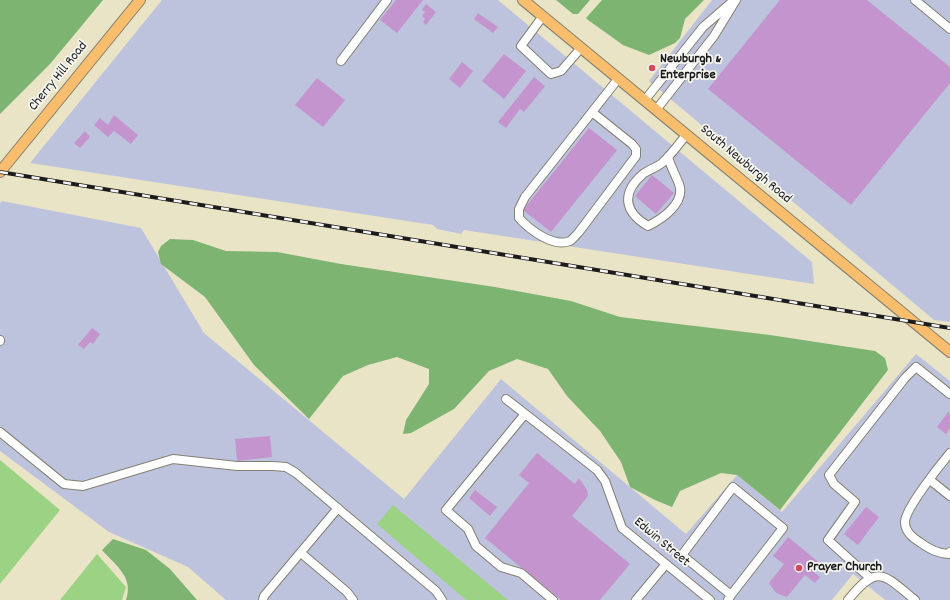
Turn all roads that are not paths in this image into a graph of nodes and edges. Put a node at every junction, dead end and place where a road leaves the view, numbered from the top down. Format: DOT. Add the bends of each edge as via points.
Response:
graph roads {
  1 [pos="140,0"];
  2 [pos="388,0"];
  3 [pos="523,0"];
  4 [pos="735,0"];
  5 [pos="915,0"];
  6 [pos="543,16"];
  7 [pos="950,29"];
  8 [pos="581,48"];
  9 [pos="341,61"];
  10 [pos="618,79"];
  11 [pos="645,100"];
  12 [pos="656,110"];
  13 [pos="592,112"];
  14 [pos="686,134"];
  15 [pos="668,157"];
  16 [pos="0,172"];
  17 [pos="950,352"];
  18 [pos="950,394"];
  19 [pos="506,399"];
  20 [pos="525,414"];
  21 [pos="0,432"];
  22 [pos="950,453"];
  23 [pos="930,480"];
  24 [pos="950,496"];
  25 [pos="338,508"];
  26 [pos="950,552"];
  27 [pos="301,553"];
  28 [pos="666,564"];
  29 [pos="870,578"];
  30 [pos="730,598"];
  31 [pos="708,599"];
  32 [pos="262,600"];
  33 [pos="353,600"];
  34 [pos="442,600"];
  35 [pos="553,600"];
  36 [pos="636,600"];
  37 [pos="848,600"];
  38 [pos="915,600"];
  1 -- 16 [label="main road, Cherry Hill Road"];
  2 -- 9 [label="street"];
  3 -- 6 [label="main road, South Newburgh Road"];
  4 -- 11 [label="street" via="703,27"];
  4 -- 12 [label="street" via="714,36"];
  5 -- 7 [label="street"];
  6 -- 8 [label="main road, South Newburgh Road"];
  6 -- 8 [label="street" via="521,46 552,74 562,71"];
  8 -- 10 [label="main road, South Newburgh Road"];
  10 -- 11 [label="main road, South Newburgh Road"];
  10 -- 13 [label="street"];
  11 -- 12 [label="main road, South Newburgh Road"];
  12 -- 14 [label="main road, South Newburgh Road"];
  13 -- 13 [label="street" via="525,197 519,209 519,218 528,228 546,239 570,241 636,156 636,149 632,144"];
  14 -- 15 [label="street"];
  14 -- 17 [label="main road, South Newburgh Road"];
  15 -- 15 [label="street" via="643,174 629,192 627,205 637,220 648,226 661,220 679,196 679,185"];
  18 -- 29 [label="street" via="916,367 829,475 834,484 855,502 828,540"];
  19 -- 20 [label="street, Edwin Street"];
  20 -- 28 [label="street, Edwin Street" via="597,470 605,481 622,528"];
  20 -- 35 [label="street" via="446,510 468,529 476,546 501,567 521,573"];
  21 -- 25 [label="street" via="64,484 82,486 174,458 237,466 286,467"];
  22 -- 23 [label="street"];
  23 -- 24 [label="street"];
  23 -- 26 [label="street" via="910,508 905,521 906,529 913,538 935,552"];
  25 -- 27 [label="street"];
  25 -- 34 [label="street" via="436,591"];
  27 -- 32 [label="street"];
  27 -- 33 [label="street"];
  28 -- 31 [label="street, Edwin Street"];
  28 -- 36 [label="street"];
  29 -- 37 [label="street" via="862,583"];
  29 -- 38 [label="street" via="881,576 891,580"];
  30 -- 30 [label="street" via="783,528 733,487 682,555"];
}
